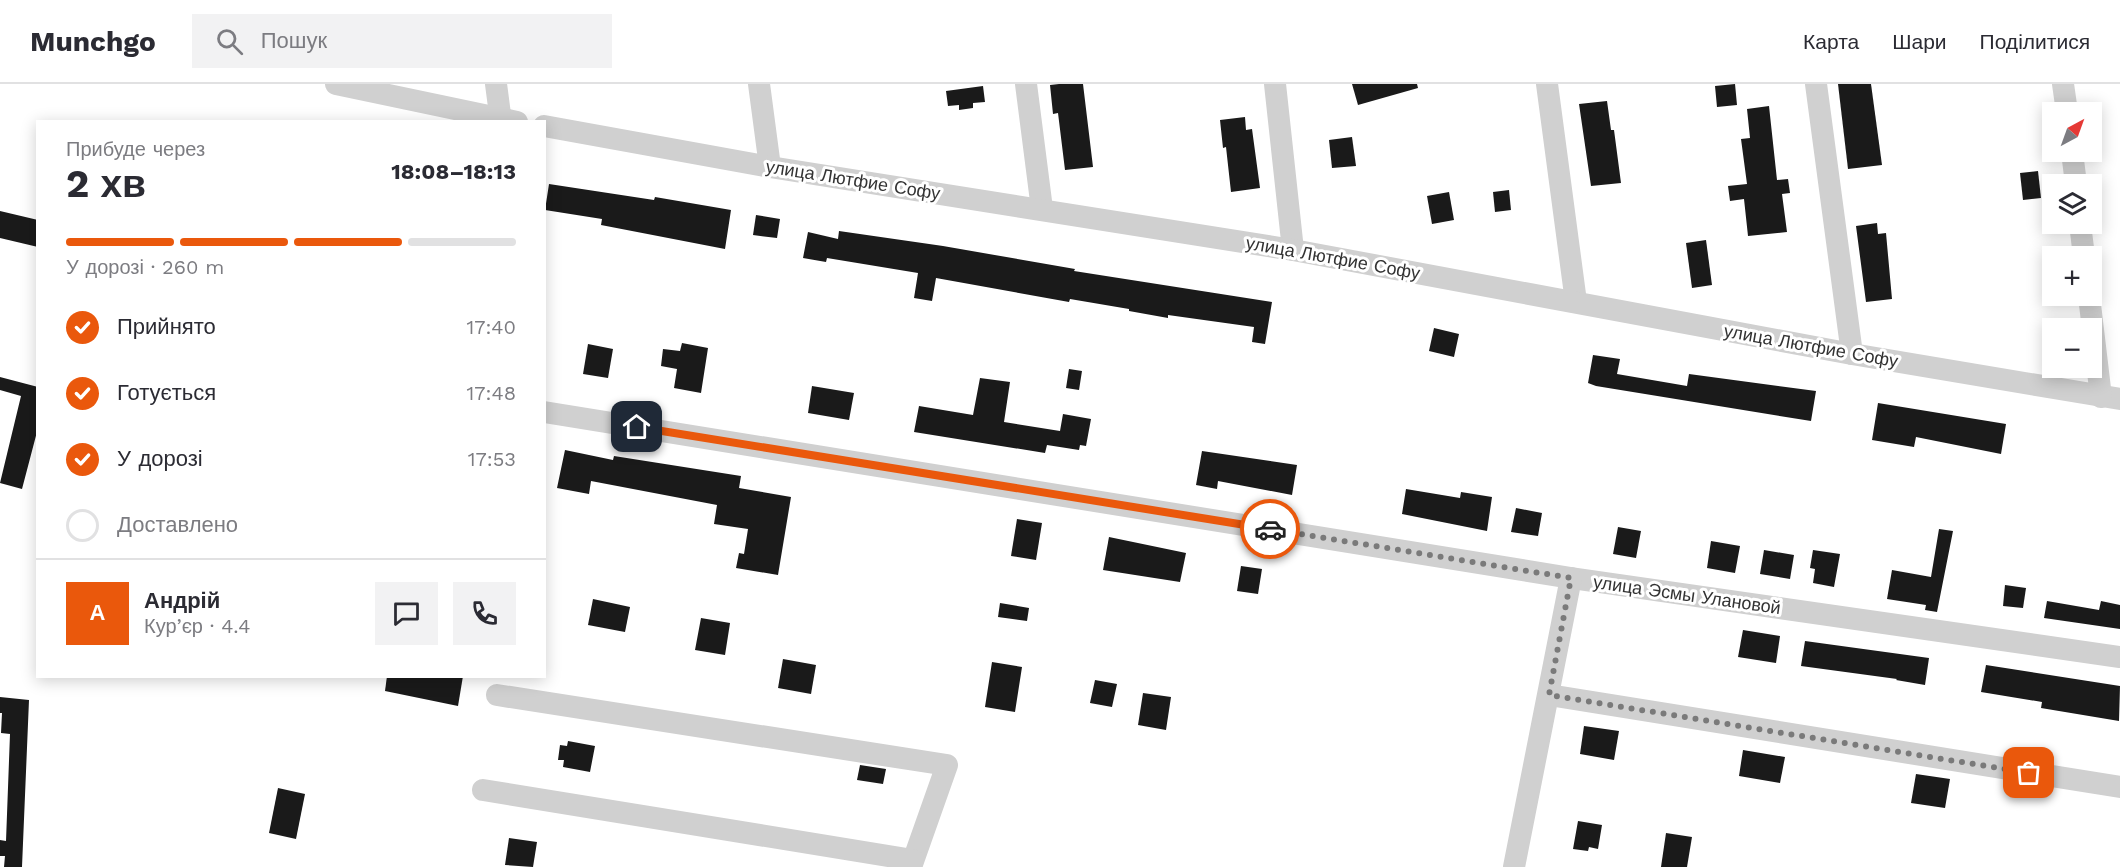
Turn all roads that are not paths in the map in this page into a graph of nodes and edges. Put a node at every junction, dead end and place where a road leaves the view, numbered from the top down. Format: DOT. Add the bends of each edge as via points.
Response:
graph roads {
  1 [pos="336,84"];
  2 [pos="496,84"];
  3 [pos="759,84"];
  4 [pos="1026,84"];
  5 [pos="1275,84"];
  6 [pos="1547,84"];
  7 [pos="1816,84"];
  8 [pos="2064,84"];
  9 [pos="2066,102"];
  10 [pos="501,120"];
  11 [pos="506,120"];
  12 [pos="546,126"];
  13 [pos="770,166"];
  14 [pos="1042,209"];
  15 [pos="1293,250"];
  16 [pos="1576,302"];
  17 [pos="2091,306"];
  18 [pos="1852,354"];
  19 [pos="2111,398"];
  20 [pos="546,412"];
  21 [pos="1571,578"];
  22 [pos="2120,657"];
  23 [pos="497,695"];
  24 [pos="1549,695"];
  25 [pos="2120,787"];
  26 [pos="483,789"];
  27 [pos="912,864"];
  28 [pos="1514,867"];
  1 -- 10 [label="street"];
  2 -- 11 [label="street"];
  3 -- 13 [label="street"];
  4 -- 14 [label="street"];
  5 -- 15 [label="street"];
  6 -- 16 [label="street"];
  7 -- 18 [label="street"];
  8 -- 9 [label="street"];
  12 -- 13 [label="street, улица Лютфие Софу"];
  13 -- 14 [label="street, улица Лютфие Софу"];
  14 -- 15 [label="street, улица Лютфие Софу"];
  15 -- 16 [label="street, улица Лютфие Софу"];
  16 -- 18 [label="street, улица Лютфие Софу"];
  17 -- 19 [label="street"];
  18 -- 19 [label="street, улица Лютфие Софу"];
  20 -- 21 [label="street, улица Эсмы Улановой"];
  21 -- 22 [label="street, улица Эсмы Улановой"];
  21 -- 24 [label="street"];
  23 -- 27 [label="street" via="947,765"];
  24 -- 25 [label="street"];
  24 -- 28 [label="street"];
  26 -- 27 [label="street"];
}
